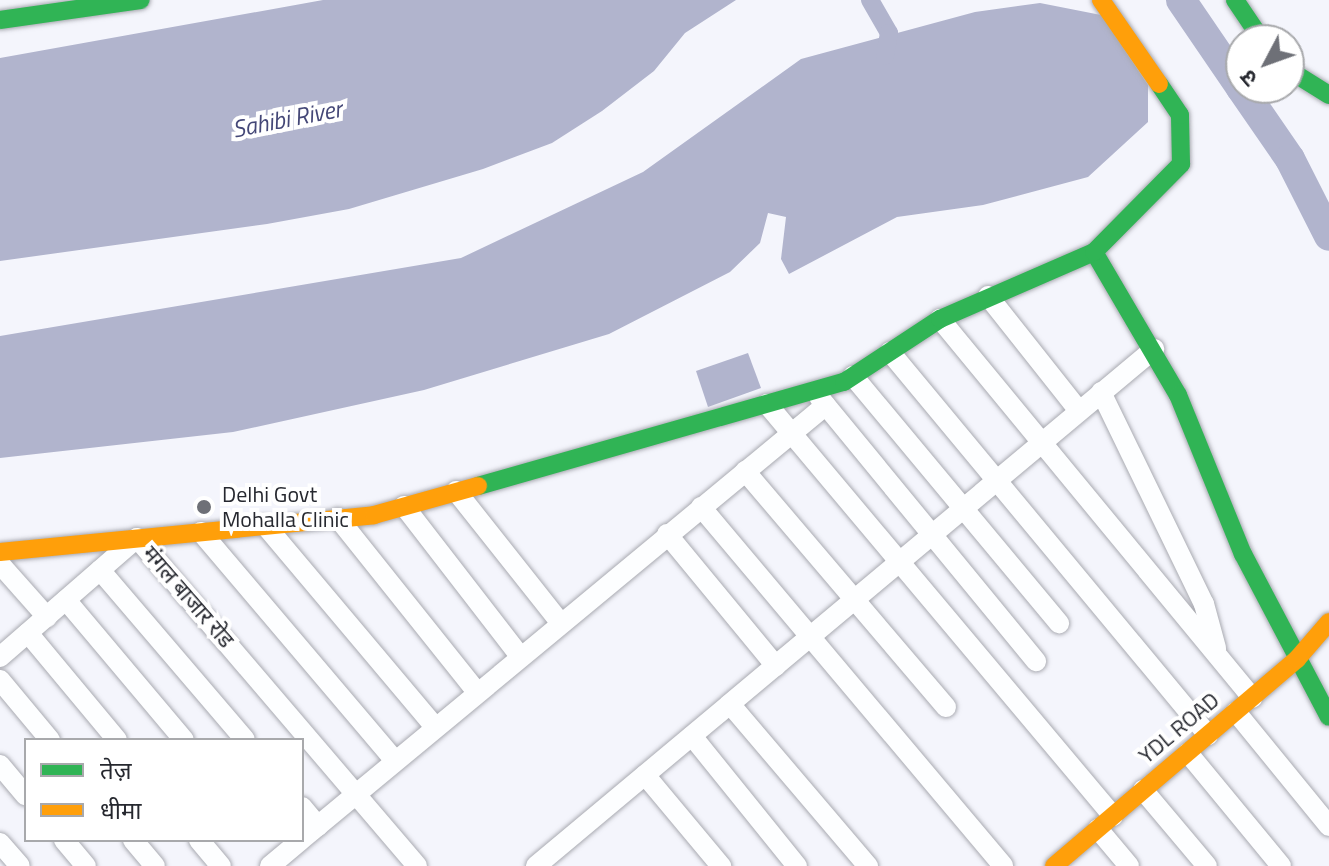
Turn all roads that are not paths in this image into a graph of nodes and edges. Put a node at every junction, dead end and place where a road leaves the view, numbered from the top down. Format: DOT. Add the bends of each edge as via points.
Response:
graph roads {
  1 [pos="141,0"];
  2 [pos="1101,0"];
  3 [pos="1235,0"];
  4 [pos="0,20"];
  5 [pos="1251,24"];
  6 [pos="1305,80"];
  7 [pos="1329,95"];
  8 [pos="1094,252"];
  9 [pos="988,296"];
  10 [pos="940,319"];
  11 [pos="1154,349"];
  12 [pos="890,352"];
  13 [pos="853,376"];
  14 [pos="1101,392"];
  15 [pos="820,398"];
  16 [pos="767,404"];
  17 [pos="1079,411"];
  18 [pos="791,433"];
  19 [pos="1043,442"];
  20 [pos="745,471"];
  21 [pos="997,480"];
  22 [pos="456,491"];
  23 [pos="404,506"];
  24 [pos="701,507"];
  25 [pos="963,508"];
  26 [pos="338,518"];
  27 [pos="265,525"];
  28 [pos="201,532"];
  29 [pos="667,534"];
  30 [pos="932,534"];
  31 [pos="137,538"];
  32 [pos="0,552"];
  33 [pos="0,564"];
  34 [pos="897,564"];
  35 [pos="100,570"];
  36 [pos="66,600"];
  37 [pos="853,601"];
  38 [pos="47,617"];
  39 [pos="560,622"];
  40 [pos="1329,622"];
  41 [pos="1059,623"];
  42 [pos="28,633"];
  43 [pos="812,635"];
  44 [pos="2,652"];
  45 [pos="1218,655"];
  46 [pos="520,656"];
  47 [pos="1297,659"];
  48 [pos="1036,661"];
  49 [pos="776,666"];
  50 [pos="0,680"];
  51 [pos="477,692"];
  52 [pos="730,704"];
  53 [pos="1244,705"];
  54 [pos="946,707"];
  55 [pos="1329,717"];
  56 [pos="435,727"];
  57 [pos="1208,735"];
  58 [pos="692,736"];
  59 [pos="48,738"];
  60 [pos="115,738"];
  61 [pos="182,738"];
  62 [pos="243,738"];
  63 [pos="1188,753"];
  64 [pos="395,761"];
  65 [pos="0,765"];
  66 [pos="645,775"];
  67 [pos="1143,790"];
  68 [pos="358,792"];
  69 [pos="24,794"];
  70 [pos="1105,823"];
  71 [pos="1329,826"];
  72 [pos="307,835"];
  73 [pos="66,842"];
  74 [pos="135,842"];
  75 [pos="201,842"];
  76 [pos="269,842"];
  77 [pos="300,842"];
  78 [pos="0,843"];
  79 [pos="280,863"];
  80 [pos="20,866"];
  81 [pos="86,866"];
  82 [pos="155,866"];
  83 [pos="221,866"];
  84 [pos="417,866"];
  85 [pos="536,866"];
  86 [pos="721,866"];
  87 [pos="797,866"];
  88 [pos="868,866"];
  89 [pos="1003,866"];
  90 [pos="1054,866"];
  91 [pos="1129,866"];
  92 [pos="1207,866"];
  93 [pos="1281,866"];
  1 -- 4 [label="street"];
  2 -- 8 [label="street" via="1180,115 1184,156"];
  3 -- 5 [label="street"];
  6 -- 7 [label="street"];
  8 -- 9 [label="street"];
  8 -- 11 [label="street"];
  9 -- 10 [label="street"];
  9 -- 17 [label="street"];
  10 -- 12 [label="street"];
  10 -- 19 [label="street"];
  11 -- 14 [label="street"];
  11 -- 47 [label="street"];
  12 -- 13 [label="street"];
  12 -- 21 [label="street"];
  13 -- 15 [label="street"];
  13 -- 25 [label="street"];
  14 -- 17 [label="street"];
  14 -- 45 [label="street" via="1204,604"];
  15 -- 16 [label="street"];
  15 -- 18 [label="street"];
  15 -- 30 [label="street"];
  16 -- 18 [label="street"];
  16 -- 22 [label="street"];
  17 -- 19 [label="street"];
  18 -- 20 [label="street"];
  18 -- 34 [label="street"];
  19 -- 21 [label="street"];
  19 -- 45 [label="street"];
  20 -- 24 [label="street"];
  20 -- 37 [label="street"];
  21 -- 25 [label="street"];
  21 -- 57 [label="street"];
  22 -- 23 [label="street"];
  22 -- 39 [label="street"];
  23 -- 26 [label="street"];
  23 -- 46 [label="street"];
  24 -- 29 [label="street"];
  24 -- 43 [label="street"];
  25 -- 30 [label="street"];
  25 -- 41 [label="street"];
  26 -- 27 [label="street"];
  26 -- 51 [label="street"];
  27 -- 28 [label="street"];
  27 -- 56 [label="street"];
  28 -- 31 [label="street"];
  28 -- 64 [label="street"];
  29 -- 39 [label="street"];
  29 -- 49 [label="street"];
  30 -- 34 [label="street"];
  30 -- 48 [label="street"];
  31 -- 32 [label="street"];
  31 -- 35 [label="street, मंगल बाजार रोड"];
  31 -- 68 [label="street, मंगल बाजार रोड"];
  33 -- 38 [label="street"];
  34 -- 37 [label="street"];
  34 -- 70 [label="street"];
  35 -- 36 [label="street, मंगल बाजार रोड"];
  35 -- 62 [label="street"];
  36 -- 38 [label="street, मंगल बाजार रोड"];
  36 -- 61 [label="street"];
  37 -- 43 [label="street"];
  37 -- 54 [label="street"];
  38 -- 42 [label="street, मंगल बाजार रोड"];
  39 -- 46 [label="street"];
  40 -- 47 [label="street, YDL ROAD"];
  42 -- 44 [label="street, मंगल बाजार रोड"];
  42 -- 60 [label="street"];
  43 -- 49 [label="street"];
  43 -- 89 [label="street"];
  45 -- 53 [label="street"];
  46 -- 51 [label="street"];
  47 -- 53 [label="street, YDL ROAD"];
  47 -- 55 [label="street"];
  49 -- 52 [label="street"];
  50 -- 59 [label="street"];
  51 -- 56 [label="street"];
  52 -- 58 [label="street"];
  52 -- 88 [label="street"];
  53 -- 57 [label="street, YDL ROAD"];
  53 -- 71 [label="street"];
  56 -- 64 [label="street"];
  57 -- 63 [label="street, YDL ROAD"];
  58 -- 66 [label="street"];
  58 -- 87 [label="street"];
  63 -- 67 [label="street, YDL ROAD"];
  63 -- 93 [label="street"];
  64 -- 68 [label="street"];
  65 -- 69 [label="street"];
  66 -- 85 [label="street"];
  66 -- 86 [label="street"];
  67 -- 70 [label="street, YDL ROAD"];
  67 -- 92 [label="street"];
  68 -- 72 [label="street"];
  68 -- 84 [label="street, मंगल बाजार रोड"];
  70 -- 90 [label="street, YDL ROAD"];
  70 -- 91 [label="street"];
  73 -- 81 [label="street"];
  74 -- 82 [label="street"];
  75 -- 83 [label="street"];
  76 -- 79 [label="street"];
  77 -- 79 [label="street"];
  78 -- 80 [label="street"];
}
